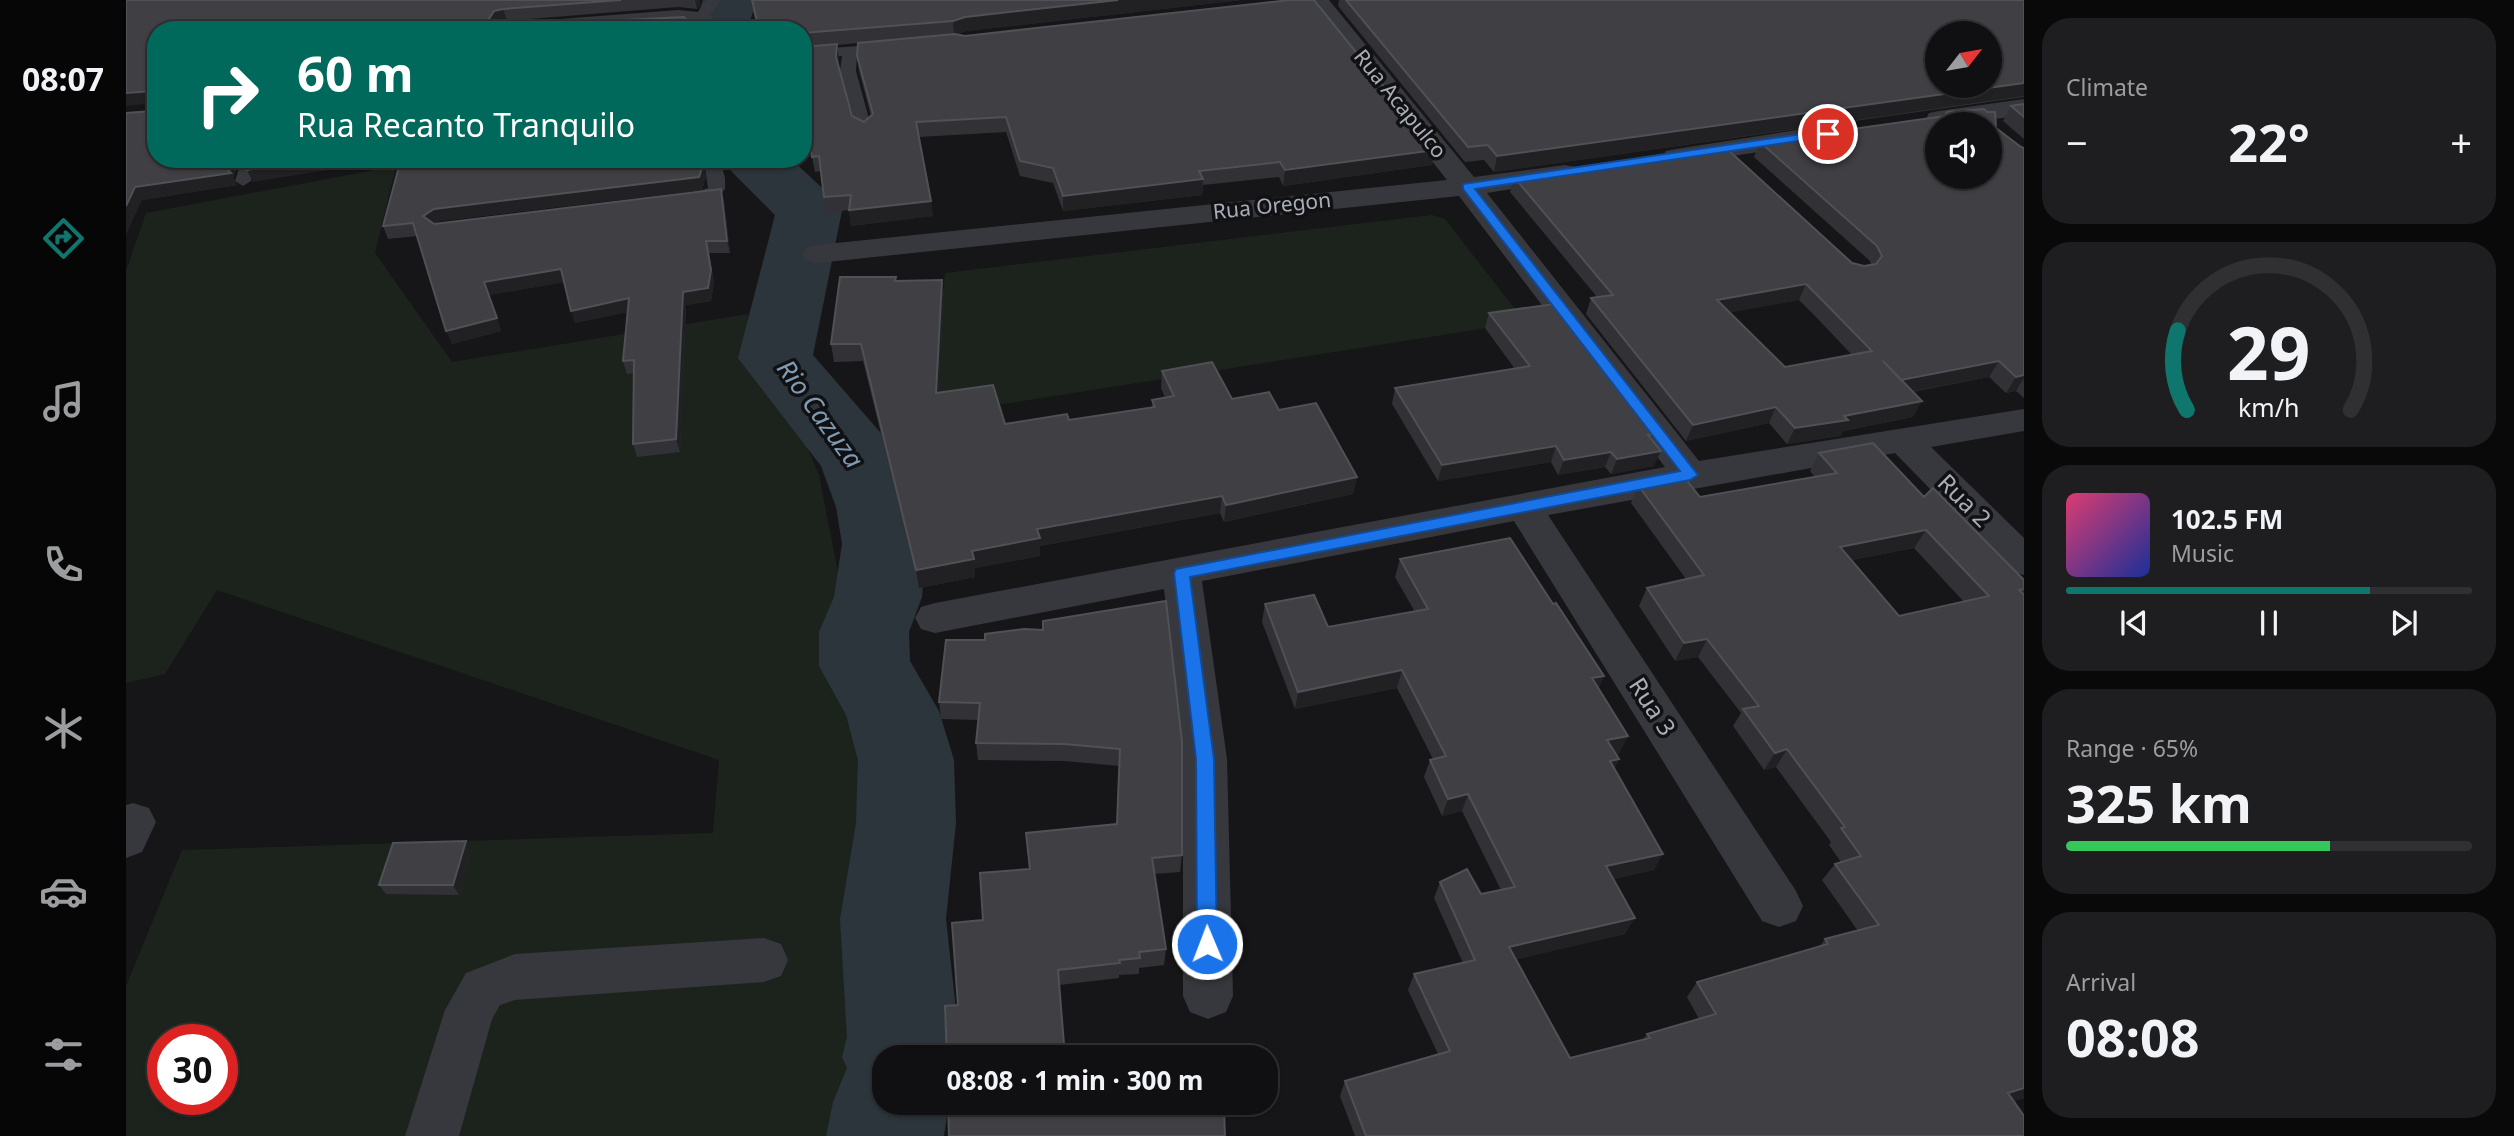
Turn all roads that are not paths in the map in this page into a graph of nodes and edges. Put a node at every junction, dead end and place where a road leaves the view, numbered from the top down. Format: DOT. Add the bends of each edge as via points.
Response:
graph roads {
  1 [pos="1313,1"];
  2 [pos="703,16"];
  3 [pos="625,21"];
  4 [pos="903,46"];
  5 [pos="850,50"];
  6 [pos="812,54"];
  7 [pos="2024,107"];
  8 [pos="2002,117"];
  9 [pos="1906,123"];
  10 [pos="1925,123"];
  11 [pos="864,130"];
  12 [pos="1840,132"];
  13 [pos="1726,149"];
  14 [pos="1644,161"];
  15 [pos="247,168"];
  16 [pos="715,168"];
  17 [pos="1590,169"];
  18 [pos="1756,177"];
  19 [pos="243,181"];
  20 [pos="1467,187"];
  21 [pos="675,202"];
  22 [pos="817,254"];
  23 [pos="2024,420"];
  24 [pos="1904,441"];
  25 [pos="1690,475"];
  26 [pos="1525,508"];
  27 [pos="2024,561"];
  28 [pos="1182,573"];
  29 [pos="935,618"];
  30 [pos="1779,906"];
  31 [pos="764,960"];
  32 [pos="1208,996"];
  33 [pos="432,1136"];
  1 -- 20 [label="street, Rua Acapulco"];
  2 -- 3 [label="street"];
  4 -- 5 [label="lane"];
  5 -- 6 [label="lane"];
  5 -- 11 [label="lane" via="848,71"];
  7 -- 8 [label="street"];
  9 -- 10 [label="street"];
  12 -- 13 [label="street"];
  13 -- 14 [label="street"];
  13 -- 18 [label="street"];
  15 -- 19 [label="lane"];
  16 -- 21 [label="lane" via="717,191 708,197"];
  17 -- 20 [label="street, Rua Oregon"];
  20 -- 22 [label="street, Rua Oregon"];
  20 -- 25 [label="street, Rua Acapulco"];
  23 -- 24 [label="street"];
  24 -- 25 [label="street"];
  24 -- 27 [label="street, Rua 2"];
  25 -- 26 [label="street"];
  26 -- 28 [label="street"];
  26 -- 30 [label="street, Rua 3"];
  28 -- 29 [label="street"];
  28 -- 32 [label="street" via="1205,759"];
  31 -- 33 [label="street" via="515,977 483,989 470,1010"];
}
